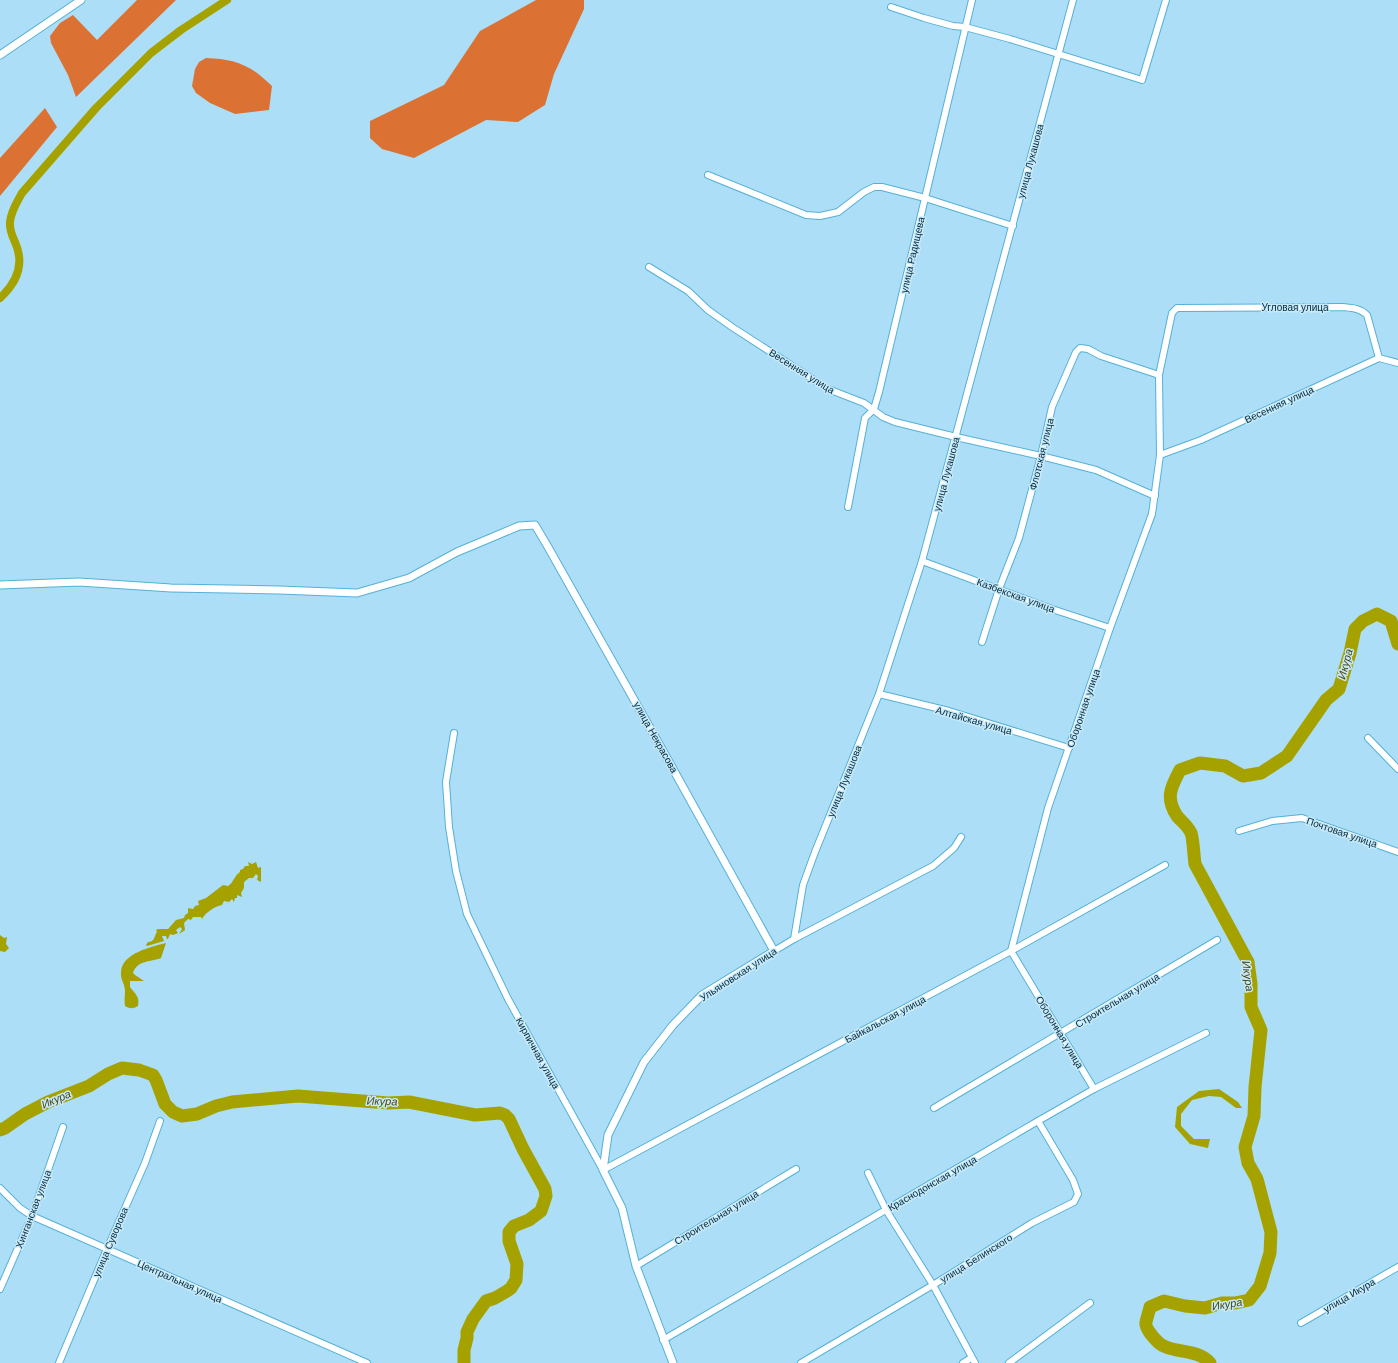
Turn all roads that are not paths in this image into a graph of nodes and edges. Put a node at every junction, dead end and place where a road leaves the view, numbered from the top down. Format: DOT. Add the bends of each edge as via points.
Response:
graph roads {
  1 [pos="81,0"];
  2 [pos="972,0"];
  3 [pos="1073,0"];
  4 [pos="1166,0"];
  5 [pos="891,7"];
  6 [pos="965,27"];
  7 [pos="1059,54"];
  8 [pos="0,55"];
  9 [pos="708,175"];
  10 [pos="925,198"];
  11 [pos="1013,226"];
  12 [pos="649,267"];
  13 [pos="1177,308"];
  14 [pos="1379,358"];
  15 [pos="1398,363"];
  16 [pos="1159,375"];
  17 [pos="874,409"];
  18 [pos="956,437"];
  19 [pos="1160,455"];
  20 [pos="1041,456"];
  21 [pos="1155,496"];
  22 [pos="848,506"];
  23 [pos="922,561"];
  24 [pos="0,585"];
  25 [pos="999,589"];
  26 [pos="1110,628"];
  27 [pos="982,642"];
  28 [pos="879,694"];
  29 [pos="454,732"];
  30 [pos="1368,738"];
  31 [pos="1069,748"];
  32 [pos="1398,769"];
  33 [pos="1239,831"];
  34 [pos="961,837"];
  35 [pos="1398,852"];
  36 [pos="1164,865"];
  37 [pos="794,939"];
  38 [pos="1217,940"];
  39 [pos="774,951"];
  40 [pos="1011,952"];
  41 [pos="1060,1033"];
  42 [pos="1206,1033"];
  43 [pos="1094,1089"];
  44 [pos="934,1108"];
  45 [pos="160,1121"];
  46 [pos="1038,1121"];
  47 [pos="63,1127"];
  48 [pos="796,1169"];
  49 [pos="603,1170"];
  50 [pos="868,1173"];
  51 [pos="0,1188"];
  52 [pos="886,1210"];
  53 [pos="32,1216"];
  54 [pos="106,1249"];
  55 [pos="636,1266"];
  56 [pos="1398,1267"];
  57 [pos="933,1285"];
  58 [pos="0,1289"];
  59 [pos="1090,1303"];
  60 [pos="1301,1323"];
  61 [pos="663,1340"];
  62 [pos="973,1360"];
  63 [pos="59,1363"];
  64 [pos="367,1363"];
  65 [pos="673,1363"];
  66 [pos="801,1363"];
  67 [pos="963,1363"];
  68 [pos="1009,1363"];
  1 -- 8 [label="street"];
  2 -- 6 [label="street, улица Радищева"];
  3 -- 7 [label="street, улица Лукашова"];
  4 -- 7 [label="street" via="1142,80"];
  5 -- 6 [label="street" via="953,26"];
  6 -- 7 [label="street"];
  6 -- 10 [label="street, улица Радищева"];
  7 -- 11 [label="street, улица Лукашова"];
  9 -- 10 [label="street" via="806,215 820,216 838,212 874,187 882,186"];
  10 -- 11 [label="street"];
  10 -- 17 [label="street, улица Радищева"];
  11 -- 18 [label="street, улица Лукашова"];
  12 -- 17 [label="street, Весенняя улица" via="688,291 708,310 732,327 828,389"];
  13 -- 14 [label="street, Угловая улица" via="1356,308 1367,315"];
  13 -- 16 [label="street, Оборонная улица" via="1172,312"];
  14 -- 15 [label="street"];
  14 -- 19 [label="street, Весенняя улица" via="1202,440"];
  16 -- 19 [label="street, Оборонная улица"];
  16 -- 20 [label="street, Флотская улица" via="1080,348 1072,359 1052,407"];
  17 -- 18 [label="street, Весенняя улица" via="883,417 895,422"];
  17 -- 22 [label="street, улица Радищева" via="865,418"];
  18 -- 20 [label="street, Весенняя улица"];
  18 -- 23 [label="street, улица Лукашова"];
  19 -- 21 [label="street, Оборонная улица"];
  20 -- 21 [label="street, Весенняя улица" via="1096,470"];
  20 -- 25 [label="street, Флотская улица" via="1019,538"];
  21 -- 26 [label="street, Оборонная улица" via="1152,514"];
  23 -- 25 [label="street, Казбекская улица"];
  23 -- 28 [label="street, улица Лукашова"];
  24 -- 39 [label="street, улица Некрасова" via="79,582 170,588 357,593 409,578 457,552 519,526 535,525"];
  25 -- 26 [label="street, Казбекская улица"];
  25 -- 27 [label="street, Флотская улица"];
  26 -- 31 [label="street, Оборонная улица"];
  28 -- 31 [label="street, Алтайская улица"];
  28 -- 37 [label="street, улица Лукашова" via="803,885"];
  29 -- 49 [label="street, Кирпичная улица" via="446,782 449,828 467,914 508,998"];
  30 -- 32 [label="street"];
  31 -- 40 [label="street, Оборонная улица" via="1048,808"];
  33 -- 35 [label="street, Почтовая улица" via="1272,821 1302,818"];
  34 -- 37 [label="street, Ульяновская улица" via="954,848 933,866"];
  36 -- 40 [label="street, Байкальская улица"];
  37 -- 39 [label="street, Ульяновская улица"];
  38 -- 41 [label="street, Строительная улица"];
  39 -- 49 [label="street, Ульяновская улица" via="702,995 673,1025 644,1062 608,1135"];
  40 -- 41 [label="street, Оборонная улица"];
  40 -- 49 [label="street, Байкальская улица"];
  41 -- 43 [label="street, Оборонная улица"];
  41 -- 44 [label="street, Строительная улица"];
  42 -- 43 [label="street, Краснодонская улица"];
  43 -- 46 [label="street, Краснодонская улица"];
  45 -- 54 [label="street, улица Суворова" via="145,1163"];
  46 -- 52 [label="street, Краснодонская улица"];
  46 -- 57 [label="street, улица Белинского" via="1073,1180 1078,1194 1074,1202 1032,1223"];
  47 -- 53 [label="street, Хинганская улица"];
  48 -- 55 [label="street, Строительная улица"];
  49 -- 55 [label="street, Кирпичная улица" via="622,1208"];
  50 -- 52 [label="street"];
  51 -- 53 [label="street, Центральная улица"];
  52 -- 57 [label="street"];
  52 -- 61 [label="street, Краснодонская улица"];
  53 -- 54 [label="street, Центральная улица"];
  53 -- 58 [label="street, Хинганская улица"];
  54 -- 63 [label="street, улица Суворова"];
  54 -- 64 [label="street, Центральная улица"];
  55 -- 61 [label="street, Кирпичная улица"];
  56 -- 60 [label="street, улица Икура"];
  57 -- 62 [label="street"];
  57 -- 66 [label="street, улица Белинского"];
  59 -- 68 [label="street"];
  61 -- 65 [label="street, Кирпичная улица"];
  62 -- 67 [label="street"];
}
